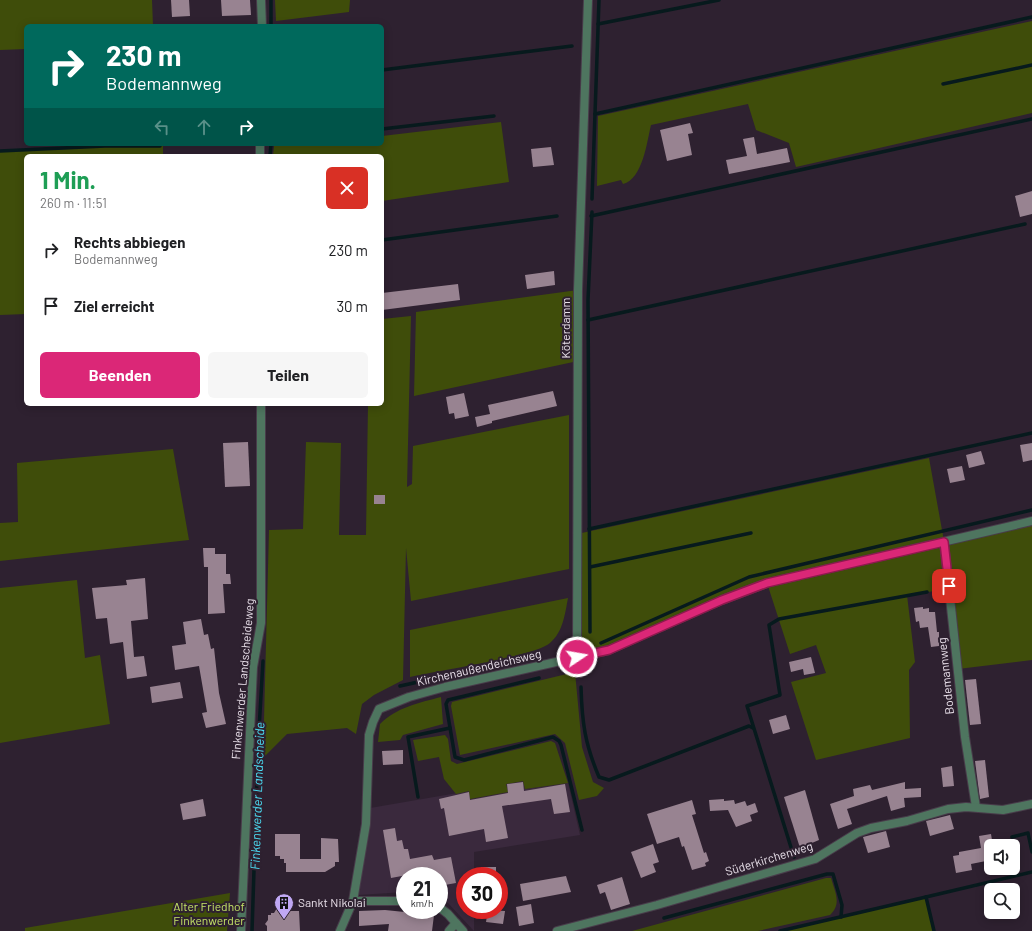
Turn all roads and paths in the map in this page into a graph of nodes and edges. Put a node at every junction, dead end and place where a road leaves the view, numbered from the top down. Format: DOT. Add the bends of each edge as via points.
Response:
graph roads {
  1 [pos="261,0"];
  2 [pos="588,0"];
  3 [pos="262,24"];
  4 [pos="261,406"];
  5 [pos="1032,521"];
  6 [pos="944,542"];
  7 [pos="577,657"];
  8 [pos="1032,804"];
  9 [pos="976,808"];
  10 [pos="353,901"];
  11 [pos="396,901"];
  12 [pos="448,915"];
  13 [pos="456,923"];
  14 [pos="241,931"];
  15 [pos="340,931"];
  16 [pos="449,931"];
  17 [pos="463,931"];
  18 [pos="557,931"];
  1 -- 3 [label="street"];
  2 -- 7 [label="street, Köterdamm" via="578,290"];
  4 -- 14 [label="street, Finkenwerder Landscheideweg" via="261,623 253,674"];
  5 -- 6 [label="street, Kirchenaußendeichsweg"];
  6 -- 7 [label="street, Kirchenaußendeichsweg" via="767,583 609,650"];
  6 -- 9 [label="street, Bodemannweg" via="965,737"];
  7 -- 10 [label="street, Kirchenaußendeichsweg" via="445,687 379,709 370,735 366,824"];
  8 -- 9 [label="street, Süderkirchenweg" via="1003,810"];
  9 -- 18 [label="street, Süderkirchenweg" via="948,809 871,828 857,833 815,859"];
  10 -- 11 [label="street"];
  10 -- 15 [label="street, Kirchenaußendeichsweg"];
  12 -- 13 [label="street"];
  13 -- 16 [label="street"];
  13 -- 17 [label="street"];
}
